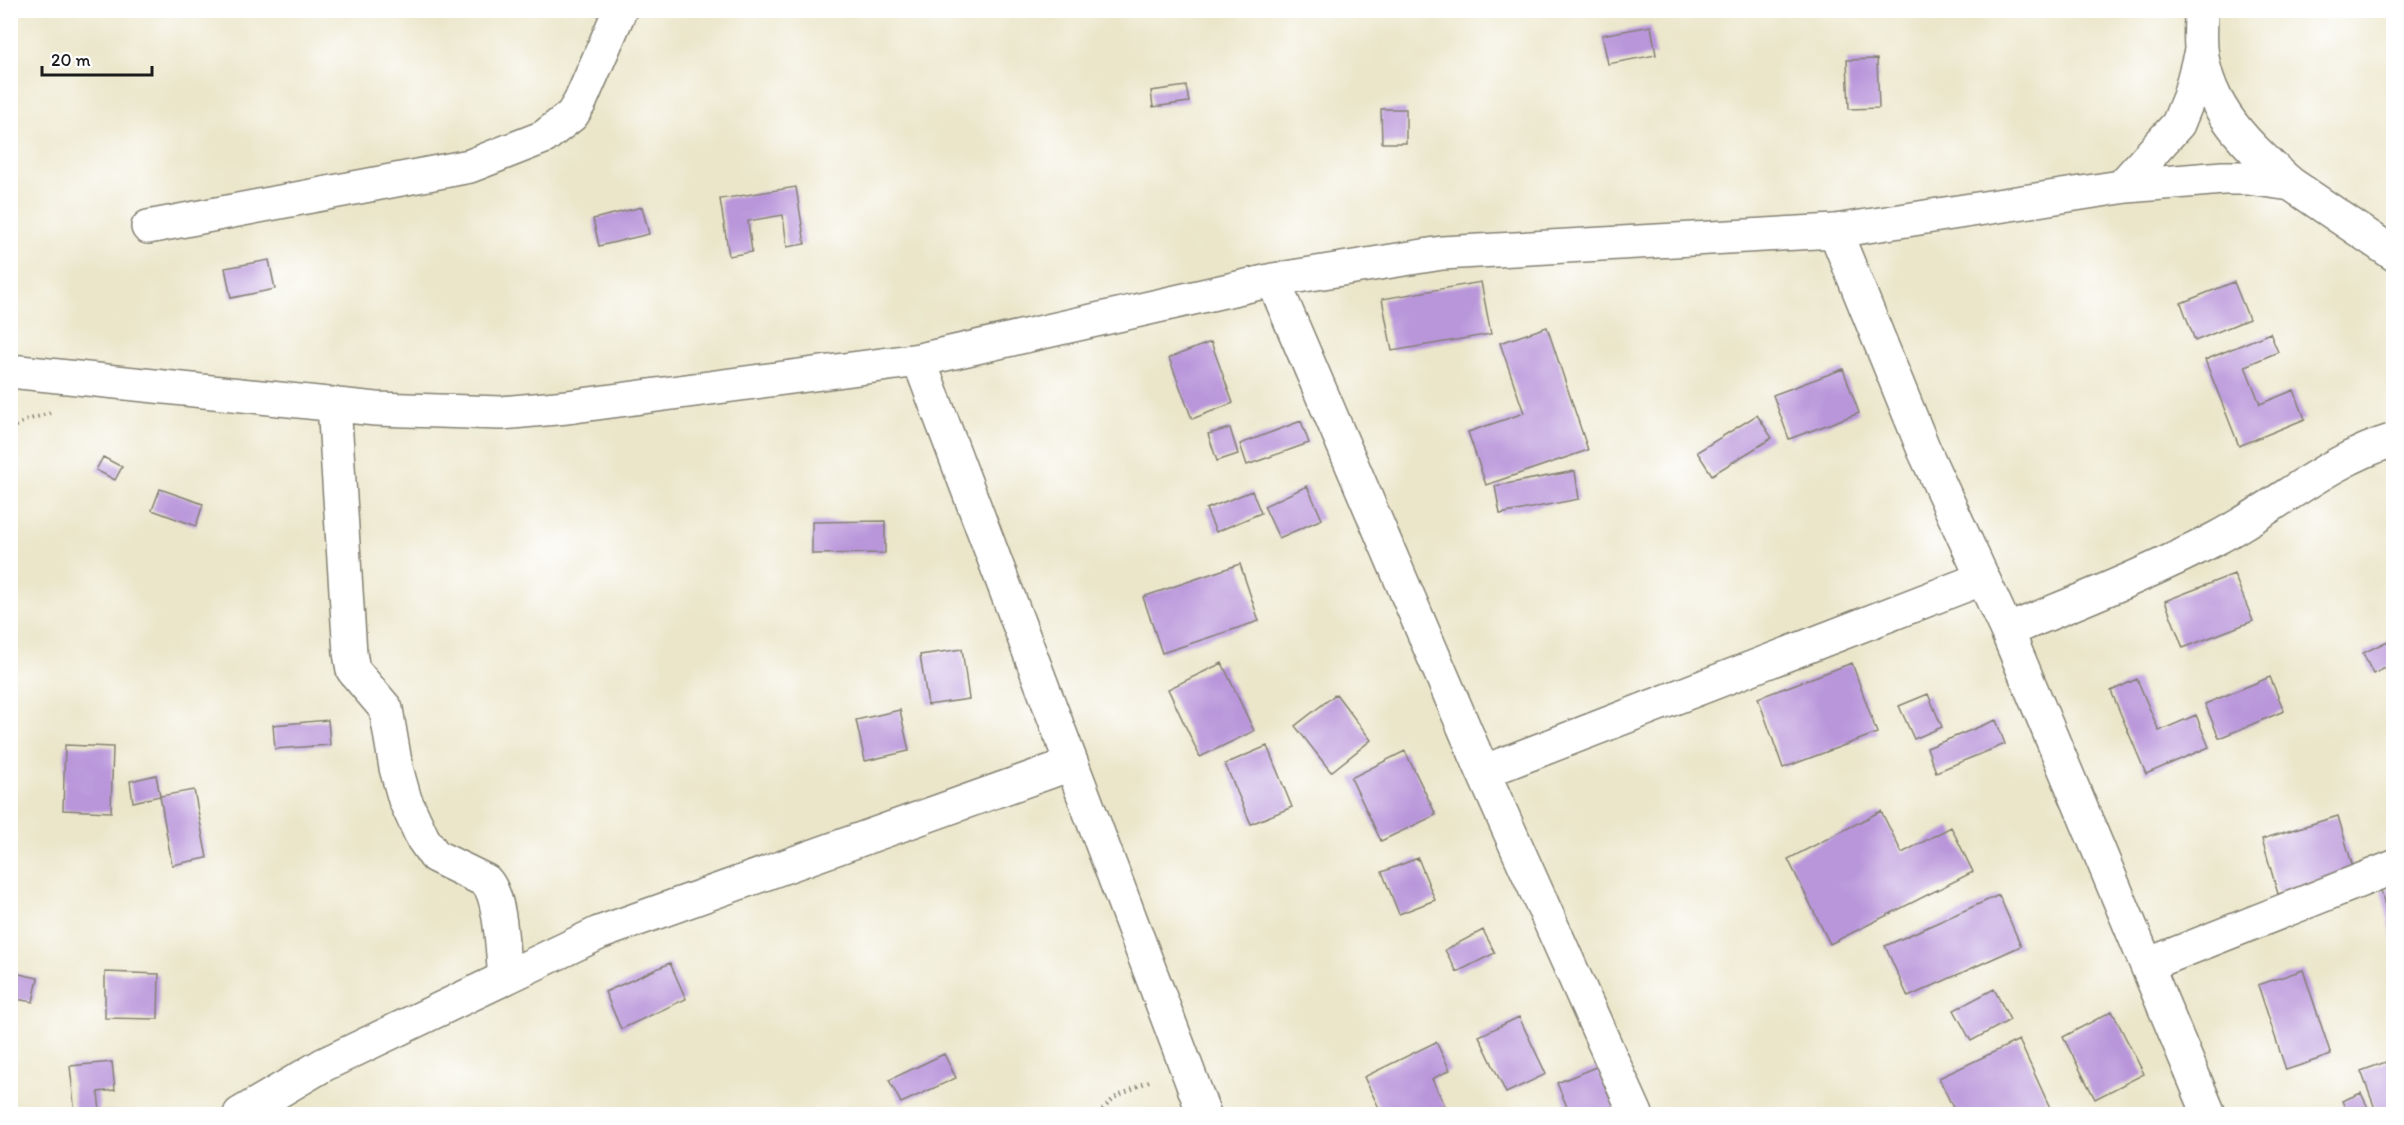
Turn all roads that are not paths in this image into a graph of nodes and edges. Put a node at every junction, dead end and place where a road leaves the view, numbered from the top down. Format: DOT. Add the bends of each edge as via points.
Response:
graph roads {
  1 [pos="620,10"];
  2 [pos="2201,10"];
  3 [pos="2201,50"];
  4 [pos="2291,184"];
  5 [pos="2121,187"];
  6 [pos="147,227"];
  7 [pos="1835,231"];
  8 [pos="2394,255"];
  9 [pos="1273,280"];
  10 [pos="919,360"];
  11 [pos="10,371"];
  12 [pos="334,404"];
  13 [pos="2394,440"];
  14 [pos="1981,579"];
  15 [pos="2007,631"];
  16 [pos="1071,764"];
  17 [pos="1483,771"];
  18 [pos="2394,867"];
  19 [pos="2147,965"];
  20 [pos="505,978"];
  21 [pos="240,1114"];
  22 [pos="1204,1114"];
  23 [pos="1636,1114"];
  24 [pos="2210,1114"];
  1 -- 6 [label="street" via="572,115 525,146 470,166"];
  2 -- 3 [label="street"];
  3 -- 4 [label="street" via="2223,113 2247,145"];
  3 -- 5 [label="street" via="2178,124"];
  4 -- 5 [label="street" via="2223,178"];
  4 -- 8 [label="street"];
  5 -- 7 [label="street"];
  7 -- 9 [label="street" via="1442,253"];
  7 -- 14 [label="street"];
  9 -- 10 [label="street"];
  9 -- 17 [label="street"];
  10 -- 12 [label="street" via="501,413"];
  10 -- 16 [label="street"];
  11 -- 12 [label="street"];
  12 -- 20 [label="street" via="353,670 386,709 405,800 423,839 435,856 492,887"];
  13 -- 15 [label="street" via="2339,464 2217,539"];
  14 -- 15 [label="street"];
  14 -- 17 [label="street"];
  15 -- 19 [label="street"];
  16 -- 20 [label="street" via="599,933"];
  16 -- 22 [label="street"];
  17 -- 23 [label="street"];
  18 -- 19 [label="street"];
  19 -- 24 [label="street"];
  20 -- 21 [label="street" via="323,1065"];
}
